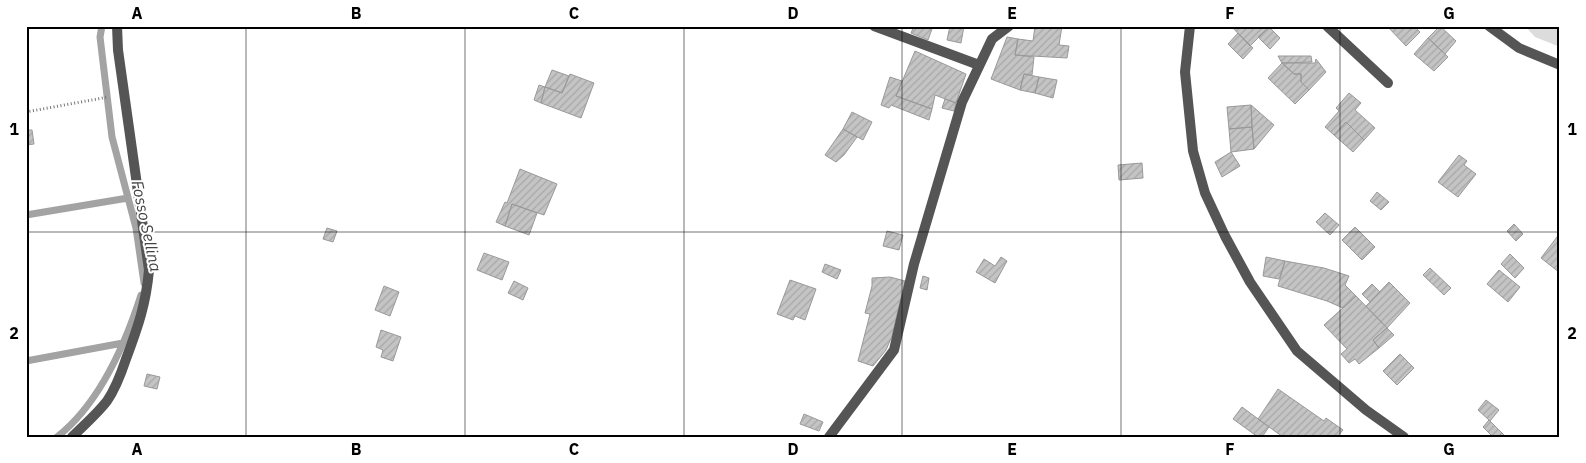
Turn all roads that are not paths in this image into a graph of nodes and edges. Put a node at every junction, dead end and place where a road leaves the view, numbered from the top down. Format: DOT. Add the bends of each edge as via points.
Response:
graph roads {
  1 [pos="117,26"];
  2 [pos="874,26"];
  3 [pos="1009,26"];
  4 [pos="1190,26"];
  5 [pos="1327,26"];
  6 [pos="1489,26"];
  7 [pos="979,65"];
  8 [pos="1560,65"];
  9 [pos="1388,83"];
  10 [pos="72,437"];
  11 [pos="829,437"];
  12 [pos="1404,437"];
  1 -- 10 [label="street" via="149,270 139,323 116,386 96,414"];
  2 -- 7 [label="street"];
  3 -- 7 [label="street" via="992,39"];
  4 -- 12 [label="street" via="1185,72 1193,151 1205,193 1225,236 1250,282 1296,351 1366,410"];
  5 -- 9 [label="street"];
  6 -- 8 [label="street" via="1519,48"];
  7 -- 11 [label="street" via="959,111 914,264 894,350"];
}
